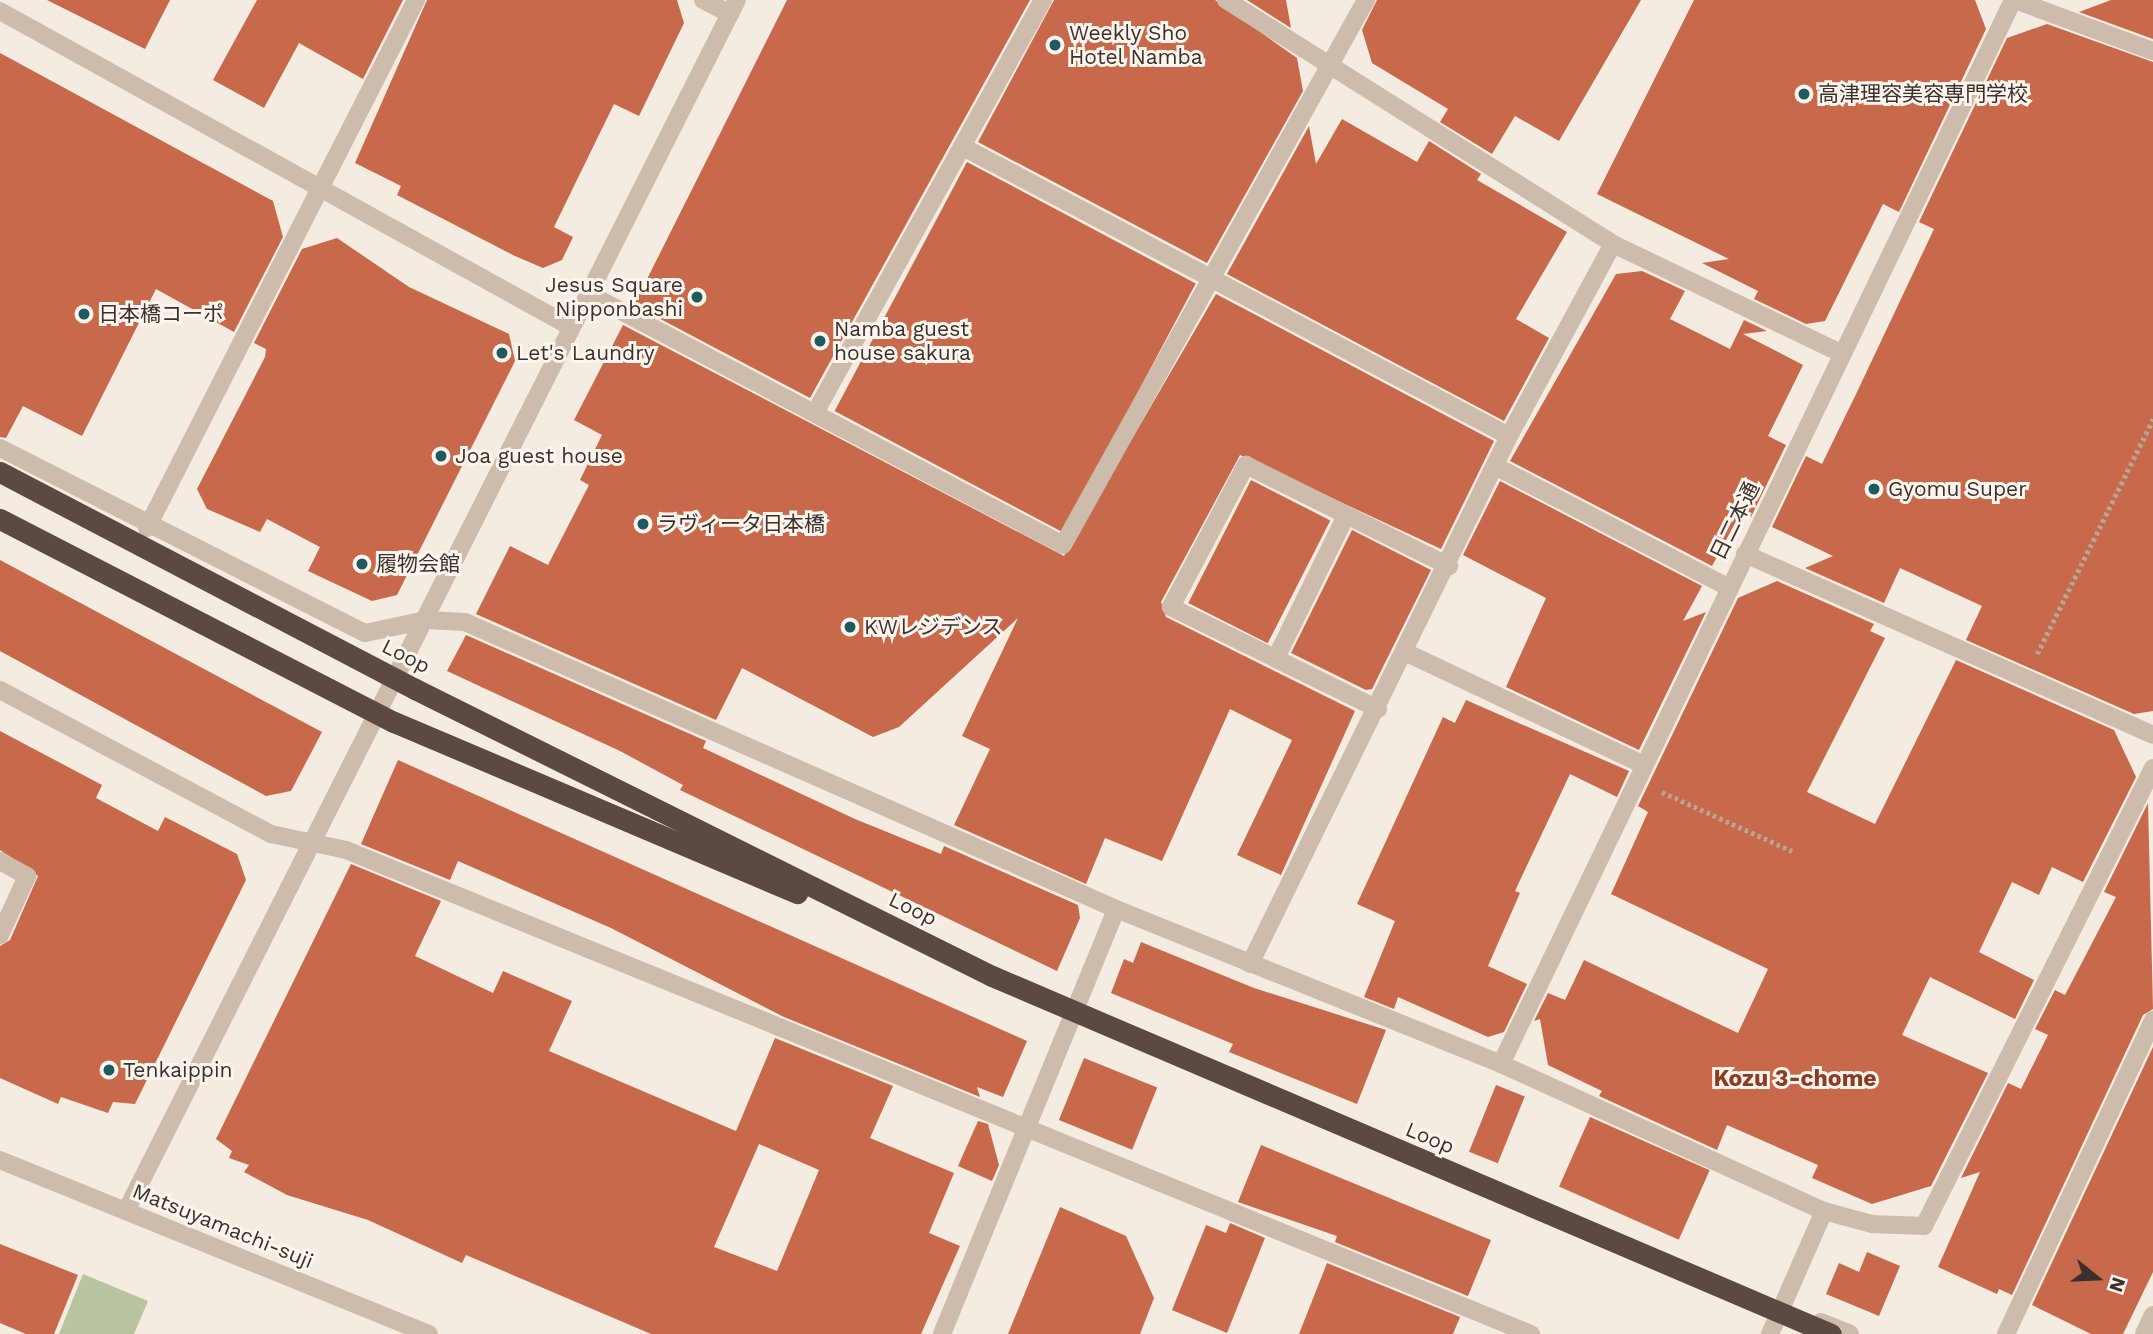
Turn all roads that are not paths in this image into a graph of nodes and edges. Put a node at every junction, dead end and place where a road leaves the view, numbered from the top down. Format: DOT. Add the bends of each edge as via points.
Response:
graph roads {
  1 [pos="416,0"];
  2 [pos="703,0"];
  3 [pos="1043,0"];
  4 [pos="1226,0"];
  5 [pos="1366,0"];
  6 [pos="2014,0"];
  7 [pos="734,7"];
  8 [pos="0,11"];
  9 [pos="2153,51"];
  10 [pos="1328,66"];
  11 [pos="963,146"];
  12 [pos="319,189"];
  13 [pos="1613,244"];
  14 [pos="1212,276"];
  15 [pos="589,293"];
  16 [pos="571,327"];
  17 [pos="1840,353"];
  18 [pos="816,411"];
  19 [pos="1509,436"];
  20 [pos="0,449"];
  21 [pos="1499,468"];
  22 [pos="0,472"];
  23 [pos="1346,516"];
  24 [pos="0,519"];
  25 [pos="147,528"];
  26 [pos="1745,554"];
  27 [pos="1449,566"];
  28 [pos="1728,587"];
  29 [pos="426,620"];
  30 [pos="1407,653"];
  31 [pos="1276,658"];
  32 [pos="0,690"];
  33 [pos="1378,709"];
  34 [pos="2153,734"];
  35 [pos="2153,768"];
  36 [pos="1640,773"];
  37 [pos="312,842"];
  38 [pos="0,861"];
  39 [pos="1115,909"];
  40 [pos="0,935"];
  41 [pos="1250,964"];
  42 [pos="992,976"];
  43 [pos="2153,1020"];
  44 [pos="1501,1064"];
  45 [pos="1028,1130"];
  46 [pos="0,1160"];
  47 [pos="126,1211"];
  48 [pos="1824,1211"];
  49 [pos="1783,1307"];
  50 [pos="2153,1315"];
  51 [pos="429,1334"];
  52 [pos="942,1334"];
  53 [pos="1531,1334"];
  54 [pos="1770,1334"];
  55 [pos="1831,1334"];
  56 [pos="1850,1334"];
  57 [pos="2006,1334"];
  58 [pos="2144,1334"];
  1 -- 12 [label="street"];
  2 -- 7 [label="street"];
  3 -- 11 [label="street"];
  4 -- 10 [label="street"];
  5 -- 10 [label="street"];
  6 -- 9 [label="street"];
  6 -- 17 [label="street, 日二本通"];
  7 -- 15 [label="street"];
  8 -- 12 [label="street"];
  10 -- 13 [label="street"];
  10 -- 14 [label="street"];
  11 -- 14 [label="street"];
  11 -- 18 [label="street"];
  12 -- 16 [label="street"];
  12 -- 25 [label="street"];
  13 -- 17 [label="street"];
  13 -- 19 [label="street"];
  14 -- 18 [label="street" via="1063,545"];
  14 -- 19 [label="street"];
  15 -- 16 [label="street"];
  15 -- 18 [label="street"];
  16 -- 29 [label="street"];
  17 -- 26 [label="street, 日二本通"];
  19 -- 21 [label="street"];
  20 -- 25 [label="street"];
  21 -- 27 [label="street"];
  21 -- 28 [label="street"];
  22 -- 42 [label="highway, Loop, bridge" via="403,682"];
  23 -- 27 [label="street"];
  23 -- 31 [label="street"];
  23 -- 31 [label="street" via="1246,465 1171,607"];
  24 -- 42 [label="highway, bridge" via="394,722"];
  25 -- 29 [label="street" via="365,633"];
  26 -- 28 [label="street, 日二本通"];
  26 -- 34 [label="street"];
  27 -- 30 [label="street"];
  28 -- 36 [label="street, 日二本通"];
  29 -- 37 [label="street"];
  29 -- 39 [label="street" via="465,622"];
  30 -- 33 [label="street"];
  30 -- 36 [label="street"];
  31 -- 33 [label="street"];
  32 -- 37 [label="street" via="271,834"];
  33 -- 41 [label="street"];
  35 -- 48 [label="street" via="1924,1226 1872,1224"];
  36 -- 44 [label="street, 日二本通"];
  37 -- 45 [label="street" via="346,850"];
  37 -- 47 [label="street"];
  38 -- 40 [label="street" via="27,876"];
  39 -- 41 [label="street"];
  39 -- 45 [label="street"];
  41 -- 44 [label="street"];
  42 -- 55 [label="highway, Loop, bridge"];
  43 -- 57 [label="street"];
  44 -- 48 [label="street"];
  45 -- 52 [label="street"];
  45 -- 53 [label="street"];
  46 -- 47 [label="street, Matsuyamachi-suji"];
  47 -- 51 [label="street, Matsuyamachi-suji"];
  48 -- 49 [label="street"];
  49 -- 54 [label="street"];
  49 -- 56 [label="street"];
  50 -- 58 [label="street"];
}
